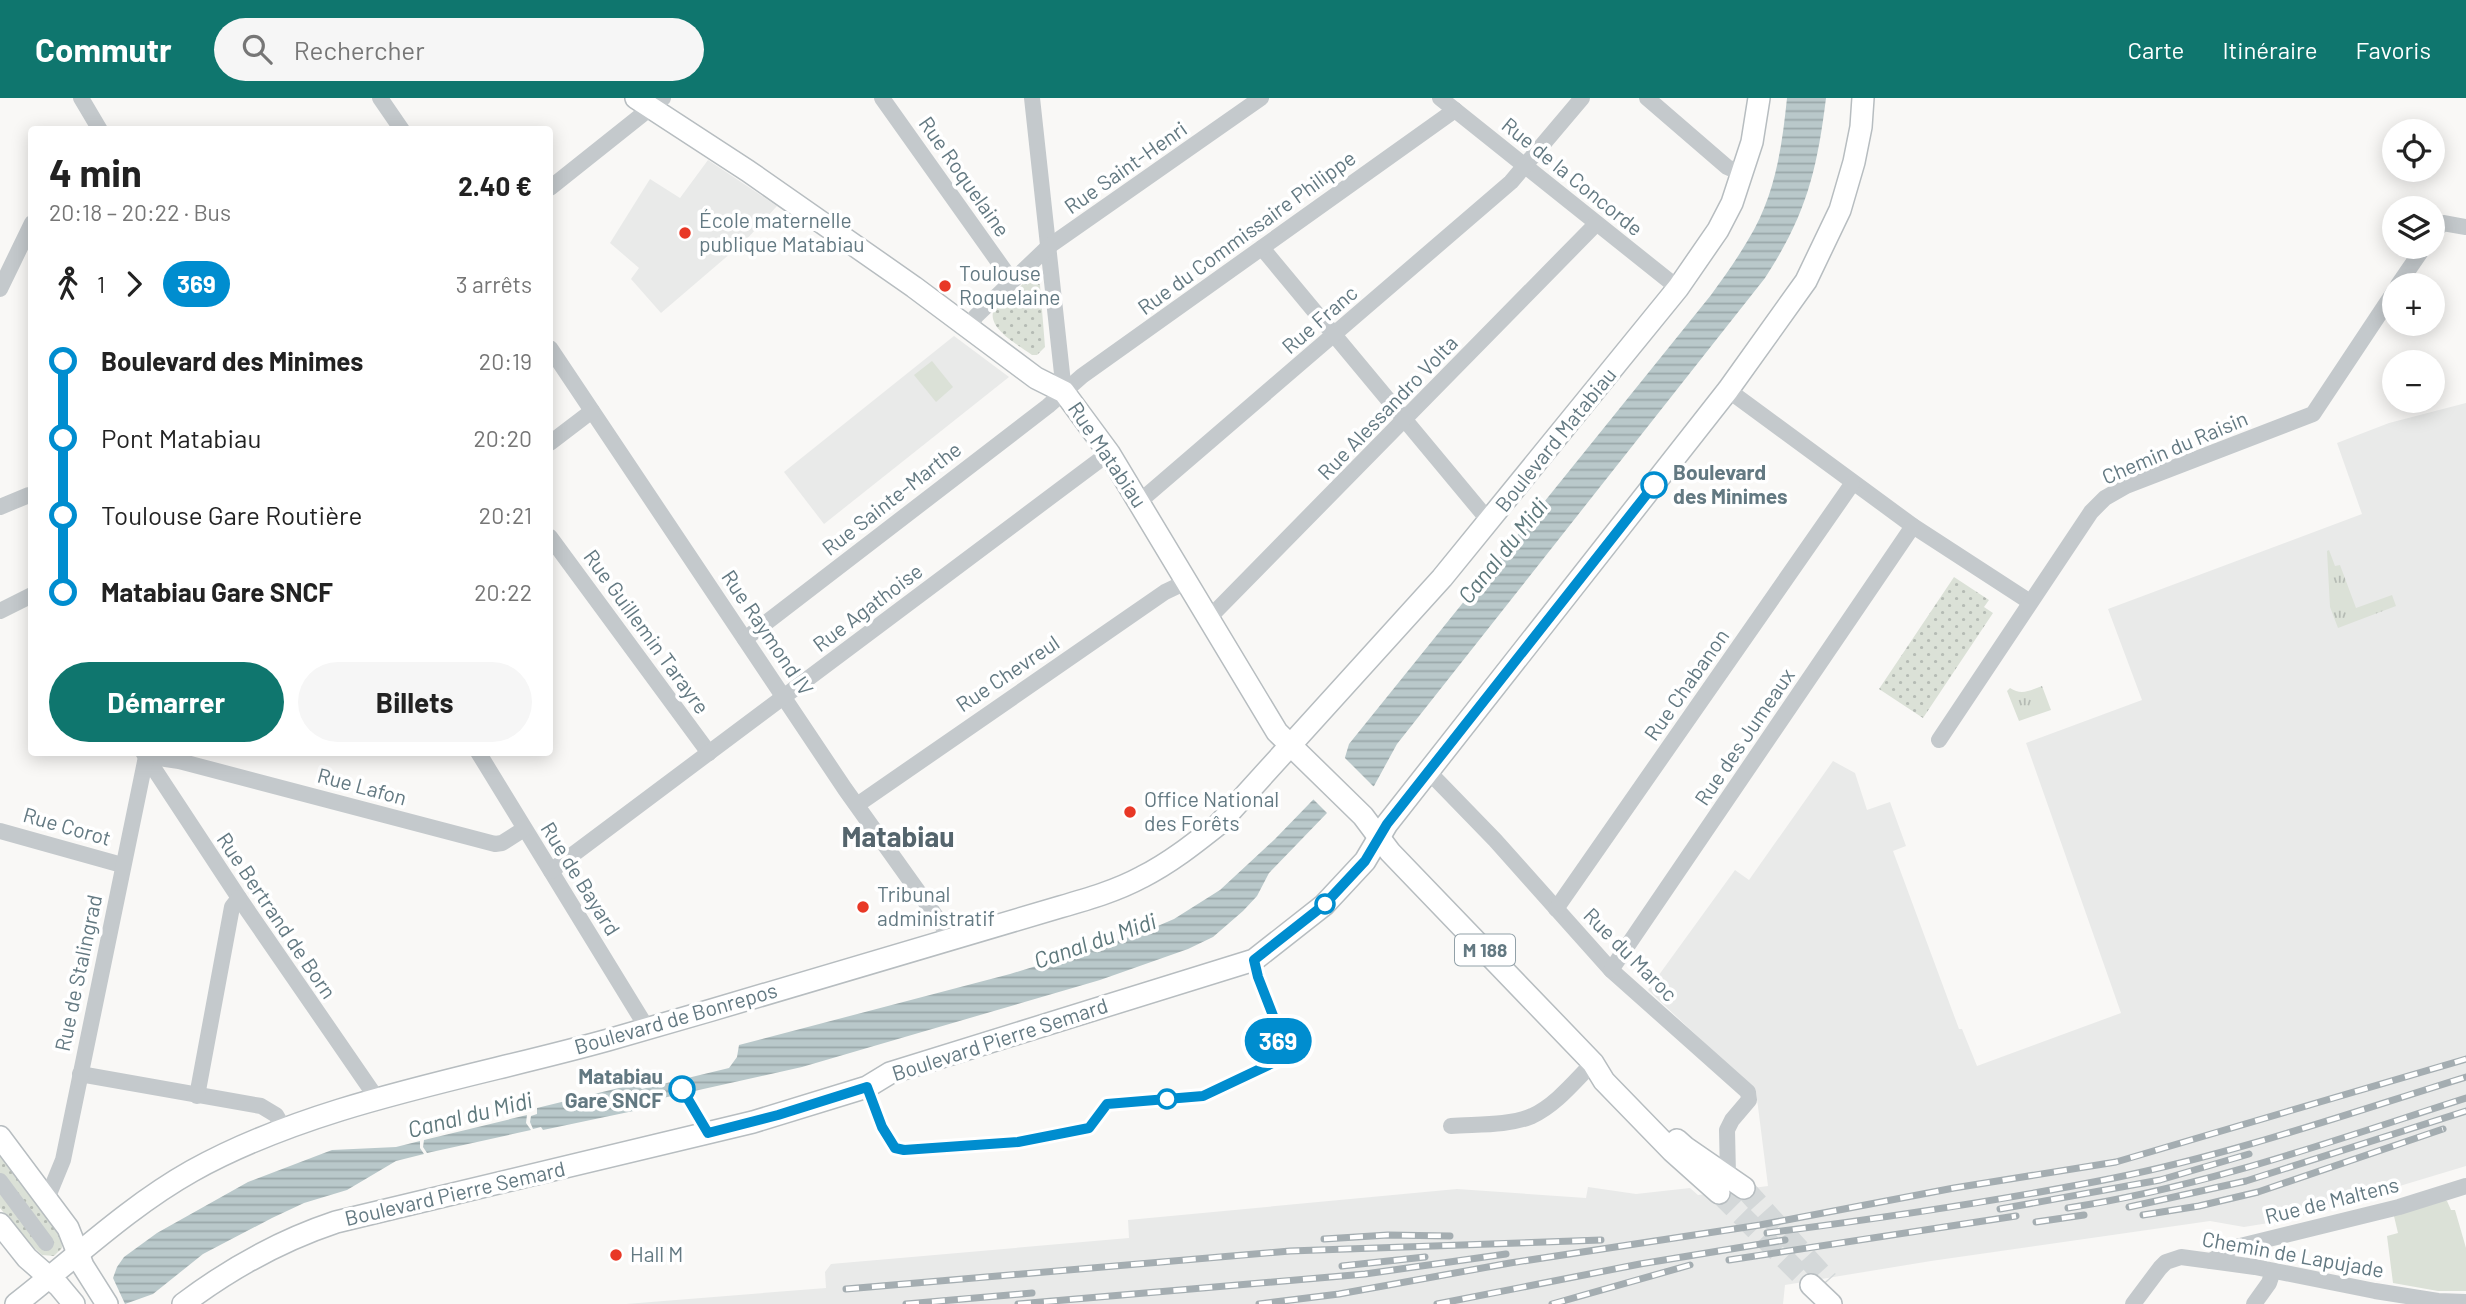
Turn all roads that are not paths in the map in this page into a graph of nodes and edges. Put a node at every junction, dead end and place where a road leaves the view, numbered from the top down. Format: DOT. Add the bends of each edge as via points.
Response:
graph roads {
  1 [pos="81,98"];
  2 [pos="380,98"];
  3 [pos="882,98"];
  4 [pos="1049,98"];
  5 [pos="1261,98"];
  6 [pos="1440,98"];
  7 [pos="1582,98"];
  8 [pos="1647,98"];
  9 [pos="1759,98"];
  10 [pos="1863,98"];
  11 [pos="650,101"];
  12 [pos="1032,102"];
  13 [pos="1455,110"];
  14 [pos="98,126"];
  15 [pos="399,126"];
  16 [pos="1525,166"];
  17 [pos="1743,174"];
  18 [pos="553,185"];
  19 [pos="2445,223"];
  20 [pos="1596,224"];
  21 [pos="2466,227"];
  22 [pos="28,231"];
  23 [pos="1048,247"];
  24 [pos="1262,247"];
  25 [pos="1012,281"];
  26 [pos="1678,288"];
  27 [pos="0,289"];
  28 [pos="2382,310"];
  29 [pos="968,328"];
  30 [pos="1334,336"];
  31 [pos="553,352"];
  32 [pos="1728,390"];
  33 [pos="1064,392"];
  34 [pos="593,411"];
  35 [pos="1405,420"];
  36 [pos="553,441"];
  37 [pos="1109,453"];
  38 [pos="1852,484"];
  39 [pos="28,496"];
  40 [pos="1139,502"];
  41 [pos="0,507"];
  42 [pos="1489,521"];
  43 [pos="1913,527"];
  44 [pos="553,541"];
  45 [pos="1186,582"];
  46 [pos="28,597"];
  47 [pos="2030,602"];
  48 [pos="0,611"];
  49 [pos="1208,619"];
  50 [pos="745,639"];
  51 [pos="785,697"];
  52 [pos="1939,740"];
  53 [pos="1291,745"];
  54 [pos="709,753"];
  55 [pos="145,756"];
  56 [pos="146,756"];
  57 [pos="155,756"];
  58 [pos="480,756"];
  59 [pos="1428,771"];
  60 [pos="857,805"];
  61 [pos="524,829"];
  62 [pos="0,831"];
  63 [pos="1378,836"];
  64 [pos="122,865"];
  65 [pos="551,871"];
  66 [pos="239,898"];
  67 [pos="1556,909"];
  68 [pos="952,939"];
  69 [pos="1611,970"];
  70 [pos="647,1028"];
  71 [pos="1593,1063"];
  72 [pos="80,1074"];
  73 [pos="197,1096"];
  74 [pos="378,1100"];
  75 [pos="1451,1126"];
  76 [pos="284,1129"];
  77 [pos="0,1137"];
  78 [pos="0,1181"];
  79 [pos="1730,1186"];
  80 [pos="2466,1186"];
  81 [pos="47,1199"];
  82 [pos="0,1224"];
  83 [pos="46,1243"];
  84 [pos="78,1254"];
  85 [pos="2211,1261"];
  86 [pos="2273,1271"];
  87 [pos="49,1277"];
  88 [pos="1821,1294"];
  89 [pos="2373,1298"];
  90 [pos="71,1300"];
  91 [pos="2466,1302"];
  92 [pos="16,1304"];
  93 [pos="107,1304"];
  94 [pos="183,1304"];
  95 [pos="1842,1304"];
  96 [pos="2133,1304"];
  97 [pos="2254,1304"];
  1 -- 14 [label="street"];
  2 -- 15 [label="street"];
  3 -- 25 [label="street, Rue Roquelaine"];
  4 -- 12 [label="street"];
  5 -- 23 [label="street, Rue Saint-Henri"];
  6 -- 13 [label="street, Rue de la Concorde"];
  7 -- 16 [label="street, Rue Franc"];
  8 -- 17 [label="street" via="1727,167"];
  9 -- 17 [label="main road, Boulevard Matabiau"];
  10 -- 32 [label="main road" via="1854,162 1825,245 1806,281"];
  11 -- 18 [label="street"];
  11 -- 29 [label="main road, Rue Matabiau"];
  12 -- 23 [label="street"];
  13 -- 16 [label="street, Rue de la Concorde"];
  13 -- 24 [label="street, Rue du Commissaire Philippe"];
  16 -- 20 [label="street, Rue de la Concorde"];
  16 -- 30 [label="street, Rue Franc"];
  17 -- 26 [label="main road, Boulevard Matabiau" via="1718,230"];
  19 -- 21 [label="street"];
  20 -- 26 [label="street, Rue de la Concorde"];
  20 -- 35 [label="street, Rue Alessandro Volta"];
  22 -- 27 [label="street"];
  23 -- 25 [label="street, Rue Saint-Henri"];
  23 -- 33 [label="street"];
  24 -- 30 [label="street"];
  24 -- 33 [label="street, Rue du Commissaire Philippe"];
  25 -- 29 [label="street, Rue Saint-Henri"];
  26 -- 42 [label="main road, Boulevard Matabiau"];
  28 -- 47 [label="street, Chemin du Raisin" via="2313,414 2115,491 2091,512"];
  29 -- 33 [label="main road, Rue Matabiau" via="1036,378"];
  30 -- 35 [label="street"];
  30 -- 40 [label="street, Rue Franc"];
  31 -- 34 [label="street, Rue Raymond IV"];
  32 -- 38 [label="street"];
  32 -- 59 [label="main road"];
  33 -- 37 [label="main road, Rue Matabiau"];
  33 -- 50 [label="street, Rue Sainte-Marthe"];
  34 -- 36 [label="street"];
  34 -- 50 [label="street, Rue Raymond IV"];
  35 -- 42 [label="street"];
  35 -- 49 [label="street, Rue Alessandro Volta"];
  37 -- 40 [label="main road, Rue Matabiau"];
  37 -- 51 [label="street, Rue Agathoise"];
  38 -- 43 [label="street"];
  38 -- 67 [label="street, Rue Chabanon"];
  39 -- 41 [label="street"];
  40 -- 45 [label="main road, Rue Matabiau"];
  42 -- 53 [label="main road, Boulevard Matabiau"];
  43 -- 47 [label="street"];
  43 -- 69 [label="street, Rue des Jumeaux"];
  44 -- 54 [label="street, Rue Guillemin Tarayre"];
  45 -- 49 [label="main road, Rue Matabiau"];
  45 -- 60 [label="street, Rue Chevreul"];
  46 -- 48 [label="street"];
  47 -- 52 [label="street, Chemin du Raisin"];
  49 -- 53 [label="main road, Rue Matabiau" via="1277,732"];
  50 -- 51 [label="street, Rue Raymond IV"];
  51 -- 54 [label="street, Rue Agathoise"];
  51 -- 60 [label="street, Rue Raymond IV"];
  53 -- 63 [label="main road, Rue Matabiau"];
  53 -- 68 [label="main road, Boulevard de Bonrepos" via="1219,824 1143,877 1106,893"];
  54 -- 65 [label="street, Rue Agathoise"];
  55 -- 64 [label="street, Rue de Stalingrad"];
  56 -- 66 [label="street, Rue Bertrand de Born"];
  57 -- 61 [label="street, Rue Lafon" via="495,844"];
  58 -- 61 [label="street, Rue de Bayard"];
  59 -- 63 [label="main road"];
  59 -- 67 [label="street, Rue du Maroc"];
  60 -- 68 [label="street, Rue Raymond IV"];
  61 -- 65 [label="street, Rue de Bayard"];
  62 -- 64 [label="street, Rue Corot"];
  63 -- 71 [label="main road, M 188"];
  63 -- 94 [label="main road, Boulevard Pierre Semard" via="1365,861 1324,905 1254,960 890,1073 867,1087 778,1115 336,1222 260,1256"];
  64 -- 72 [label="street, Rue de Stalingrad"];
  65 -- 70 [label="street, Rue de Bayard"];
  66 -- 73 [label="street" via="232,907"];
  66 -- 74 [label="street, Rue Bertrand de Born"];
  67 -- 69 [label="street, Rue du Maroc"];
  68 -- 70 [label="main road, Boulevard de Bonrepos"];
  69 -- 79 [label="street, Rue du Maroc" via="1748,1092 1749,1100 1727,1130"];
  70 -- 74 [label="main road, Boulevard de Bonrepos"];
  71 -- 75 [label="street" via="1546,1108 1531,1116"];
  71 -- 79 [label="main road, M 188" via="1604,1081 1672,1151"];
  72 -- 73 [label="street"];
  72 -- 81 [label="street, Rue de Stalingrad" via="63,1160"];
  73 -- 76 [label="street" via="261,1106 276,1115"];
  74 -- 76 [label="main road, Boulevard de Bonrepos"];
  76 -- 84 [label="main road, Boulevard de Bonrepos" via="154,1194"];
  77 -- 81 [label="main road"];
  78 -- 83 [label="street"];
  80 -- 85 [label="street, Rue de Maltens" via="2232,1248"];
  81 -- 84 [label="main road" via="68,1228"];
  82 -- 87 [label="main road"];
  84 -- 87 [label="main road, Boulevard de Bonrepos"];
  84 -- 93 [label="main road"];
  85 -- 86 [label="street, Chemin de Lapujade"];
  85 -- 96 [label="street, Chemin de Lapujade" via="2181,1257 2166,1262"];
  86 -- 89 [label="street, Chemin de Lapujade"];
  86 -- 97 [label="street"];
  87 -- 90 [label="main road"];
  87 -- 92 [label="main road, Boulevard de Bonrepos"];
  88 -- 95 [label="main road"];
  89 -- 91 [label="street, Chemin de Lapujade"];
}
